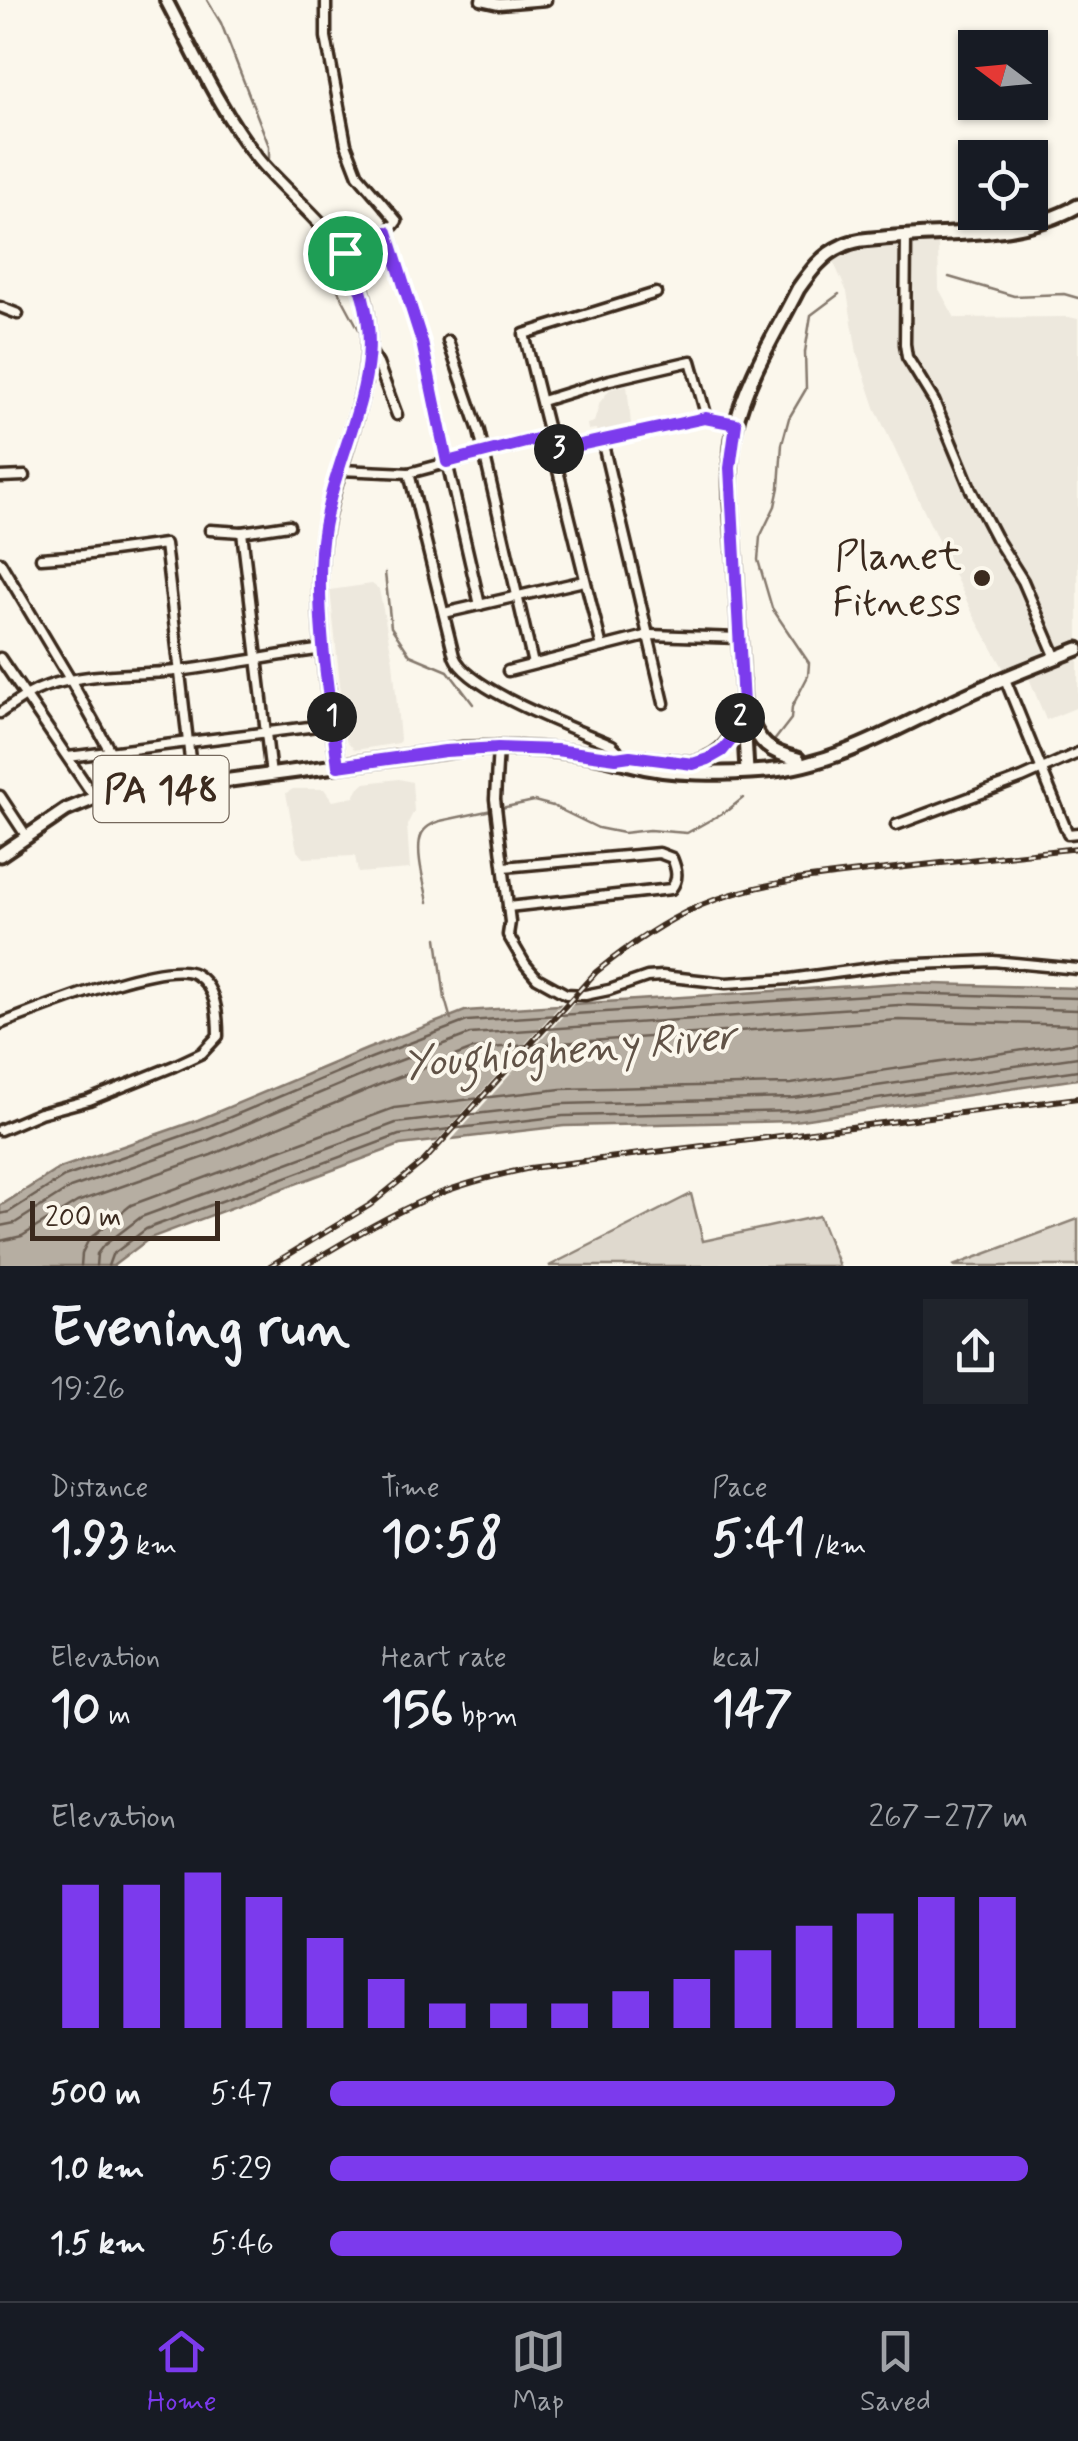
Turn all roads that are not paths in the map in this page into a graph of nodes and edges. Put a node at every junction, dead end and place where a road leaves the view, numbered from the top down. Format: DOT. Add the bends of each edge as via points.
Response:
graph roads {
  1 [pos="166,0"];
  2 [pos="326,0"];
  3 [pos="481,0"];
  4 [pos="546,0"];
  5 [pos="1078,206"];
  6 [pos="387,232"];
  7 [pos="906,236"];
  8 [pos="345,253"];
  9 [pos="656,293"];
  10 [pos="0,306"];
  11 [pos="18,314"];
  12 [pos="448,341"];
  13 [pos="370,351"];
  14 [pos="542,400"];
  15 [pos="396,415"];
  16 [pos="706,418"];
  17 [pos="736,424"];
  18 [pos="549,436"];
  19 [pos="602,440"];
  20 [pos="552,451"];
  21 [pos="484,453"];
  22 [pos="447,462"];
  23 [pos="340,470"];
  24 [pos="409,472"];
  25 [pos="25,476"];
  26 [pos="0,478"];
  27 [pos="289,525"];
  28 [pos="210,530"];
  29 [pos="242,532"];
  30 [pos="41,558"];
  31 [pos="0,562"];
  32 [pos="584,580"];
  33 [pos="517,596"];
  34 [pos="480,605"];
  35 [pos="444,613"];
  36 [pos="650,635"];
  37 [pos="739,638"];
  38 [pos="602,648"];
  39 [pos="324,650"];
  40 [pos="1078,650"];
  41 [pos="0,658"];
  42 [pos="258,658"];
  43 [pos="1056,658"];
  44 [pos="533,664"];
  45 [pos="181,670"];
  46 [pos="508,671"];
  47 [pos="1005,679"];
  48 [pos="71,681"];
  49 [pos="26,695"];
  50 [pos="664,704"];
  51 [pos="743,704"];
  52 [pos="0,713"];
  53 [pos="332,724"];
  54 [pos="266,734"];
  55 [pos="881,735"];
  56 [pos="188,743"];
  57 [pos="498,748"];
  58 [pos="110,751"];
  59 [pos="1078,754"];
  60 [pos="68,757"];
  61 [pos="616,758"];
  62 [pos="798,759"];
  63 [pos="693,764"];
  64 [pos="338,766"];
  65 [pos="747,768"];
  66 [pos="1042,769"];
  67 [pos="271,776"];
  68 [pos="193,785"];
  69 [pos="0,796"];
  70 [pos="94,798"];
  71 [pos="896,825"];
  72 [pos="1073,834"];
  73 [pos="27,836"];
  74 [pos="0,854"];
  75 [pos="504,868"];
  76 [pos="508,908"];
  77 [pos="1078,969"];
  78 [pos="0,1024"];
  79 [pos="0,1130"];
  1 -- 8 [label="main road" via="238,131"];
  2 -- 6 [label="street" via="326,37 346,144 358,175 397,218"];
  3 -- 4 [label="street"];
  5 -- 7 [label="main road" via="1019,227"];
  6 -- 8 [label="street"];
  6 -- 22 [label="street" via="422,342"];
  7 -- 17 [label="main road" via="857,240 817,264 757,369"];
  7 -- 43 [label="street" via="907,356 971,490 1024,581"];
  8 -- 13 [label="main road" via="364,297"];
  9 -- 14 [label="street" via="524,334"];
  10 -- 11 [label="street"];
  12 -- 21 [label="street"];
  13 -- 15 [label="street"];
  13 -- 23 [label="main road"];
  14 -- 16 [label="street" via="691,361"];
  14 -- 18 [label="street"];
  16 -- 17 [label="street"];
  16 -- 19 [label="street"];
  17 -- 37 [label="main road" via="730,468"];
  18 -- 20 [label="street"];
  18 -- 21 [label="street"];
  19 -- 20 [label="street"];
  19 -- 36 [label="street"];
  20 -- 32 [label="street"];
  21 -- 22 [label="street"];
  21 -- 33 [label="street"];
  22 -- 24 [label="street"];
  22 -- 34 [label="street"];
  23 -- 24 [label="street"];
  23 -- 39 [label="main road" via="322,548"];
  24 -- 35 [label="street"];
  25 -- 26 [label="street"];
  27 -- 29 [label="street"];
  28 -- 29 [label="street"];
  29 -- 42 [label="street"];
  30 -- 45 [label="street" via="165,544"];
  31 -- 48 [label="street"];
  32 -- 33 [label="street"];
  32 -- 38 [label="street"];
  33 -- 34 [label="street"];
  33 -- 44 [label="street"];
  34 -- 35 [label="street"];
  35 -- 61 [label="street" via="456,662 468,676 612,745"];
  36 -- 37 [label="street"];
  36 -- 38 [label="street"];
  36 -- 50 [label="street"];
  37 -- 51 [label="main road"];
  38 -- 44 [label="street"];
  39 -- 42 [label="street"];
  39 -- 53 [label="main road"];
  40 -- 43 [label="main road"];
  41 -- 49 [label="street"];
  42 -- 45 [label="street"];
  42 -- 54 [label="street"];
  43 -- 47 [label="main road"];
  44 -- 46 [label="street"];
  45 -- 48 [label="street"];
  45 -- 56 [label="street"];
  47 -- 55 [label="main road"];
  47 -- 66 [label="street"];
  48 -- 49 [label="street"];
  48 -- 58 [label="street"];
  49 -- 52 [label="street"];
  49 -- 60 [label="street"];
  51 -- 62 [label="main road" via="759,740"];
  51 -- 63 [label="main road" via="722,751"];
  51 -- 65 [label="main road"];
  53 -- 54 [label="street"];
  53 -- 64 [label="main road"];
  54 -- 56 [label="street"];
  54 -- 67 [label="street"];
  55 -- 62 [label="main road"];
  55 -- 65 [label="main road" via="836,756 785,768"];
  56 -- 58 [label="street"];
  56 -- 68 [label="street"];
  57 -- 61 [label="main road, PA 148"];
  57 -- 64 [label="main road, PA 148"];
  57 -- 75 [label="street" via="495,799"];
  58 -- 60 [label="street"];
  59 -- 66 [label="street"];
  60 -- 70 [label="street"];
  61 -- 63 [label="main road, PA 148"];
  61 -- 65 [label="main road, PA 148" via="679,771"];
  62 -- 65 [label="main road, PA 148"];
  63 -- 65 [label="main road, PA 148"];
  64 -- 67 [label="main road, PA 148"];
  66 -- 71 [label="street"];
  66 -- 72 [label="street"];
  67 -- 68 [label="main road, PA 148"];
  68 -- 70 [label="main road, PA 148"];
  69 -- 73 [label="street"];
  70 -- 73 [label="main road, PA 148"];
  73 -- 74 [label="main road, PA 148"];
  75 -- 76 [label="street"];
  75 -- 76 [label="street" via="659,853 676,867 670,889"];
  76 -- 77 [label="street" via="508,935 524,964 566,994 662,976 726,983 993,961"];
  78 -- 79 [label="street" via="167,970 198,975 210,988 218,1017 218,1036 202,1053"];
}
